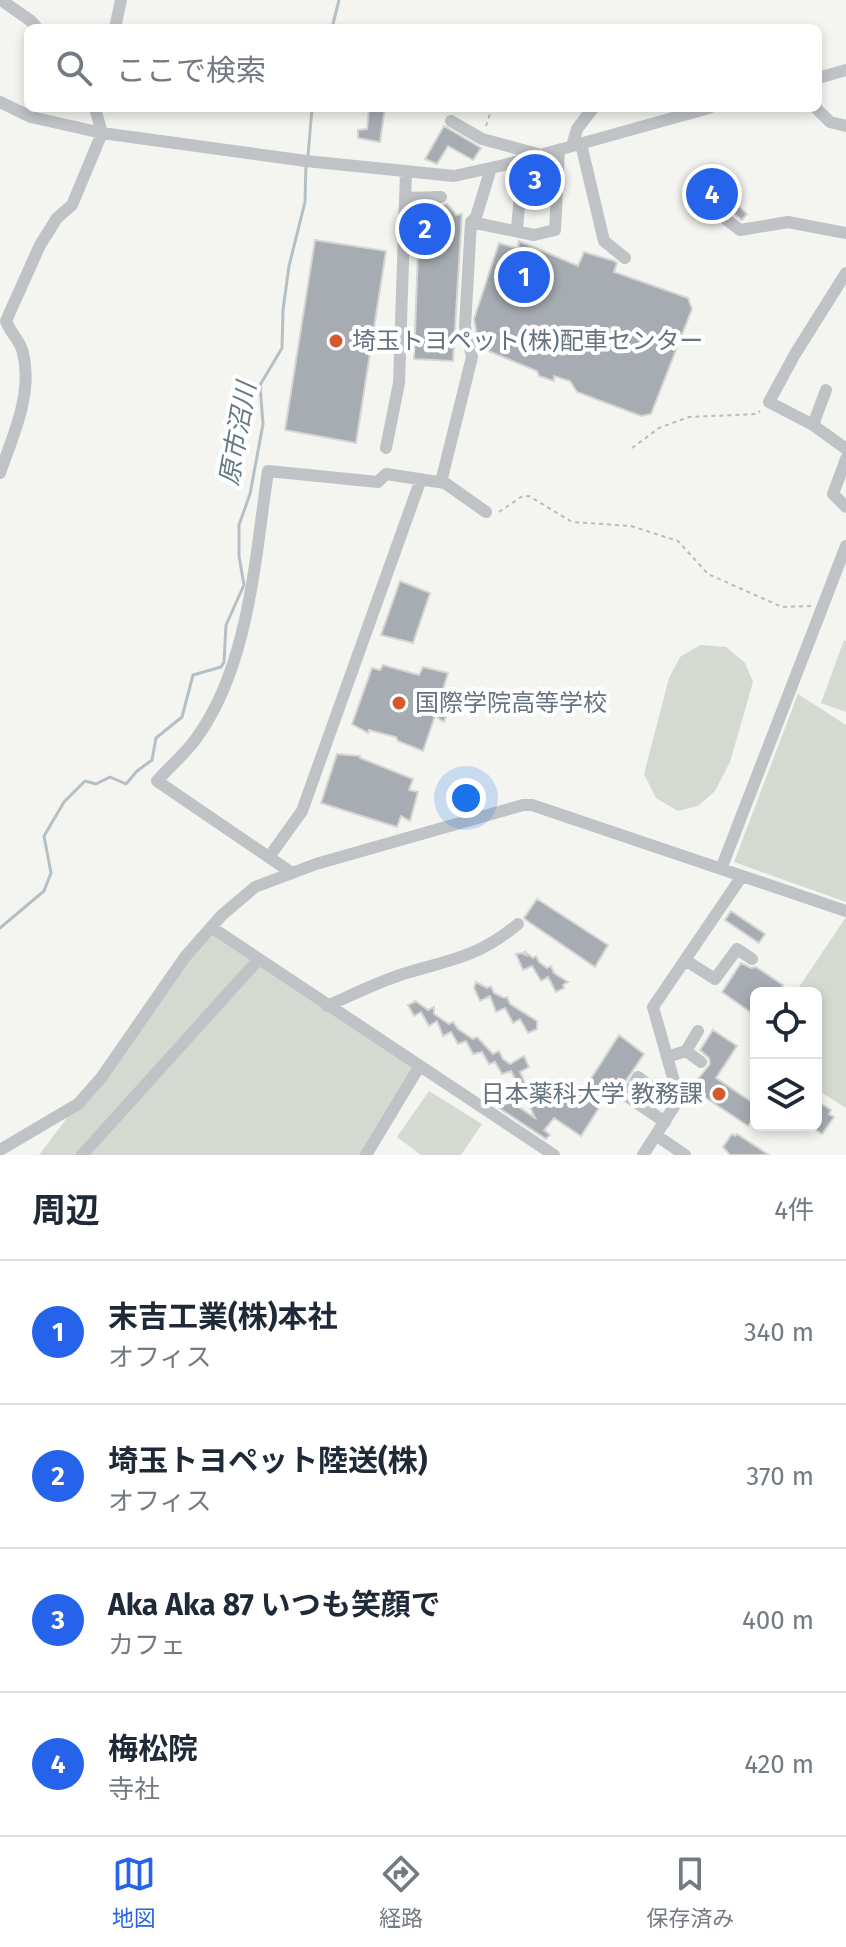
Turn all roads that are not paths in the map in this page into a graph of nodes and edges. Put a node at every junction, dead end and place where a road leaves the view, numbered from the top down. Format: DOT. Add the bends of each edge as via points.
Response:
graph roads {
  1 [pos="1,0"];
  2 [pos="121,0"];
  3 [pos="34,24"];
  4 [pos="116,24"];
  5 [pos="846,70"];
  6 [pos="822,77"];
  7 [pos="0,102"];
  8 [pos="96,112"];
  9 [pos="590,112"];
  10 [pos="694,112"];
  11 [pos="820,112"];
  12 [pos="451,121"];
  13 [pos="846,126"];
  14 [pos="102,133"];
  15 [pos="571,146"];
  16 [pos="541,155"];
  17 [pos="523,160"];
  18 [pos="491,168"];
  19 [pos="406,172"];
  20 [pos="441,197"];
  21 [pos="405,198"];
  22 [pos="704,202"];
  23 [pos="471,222"];
  24 [pos="517,229"];
  25 [pos="846,233"];
  26 [pos="625,258"];
  27 [pos="846,273"];
  28 [pos="5,335"];
  29 [pos="826,390"];
  30 [pos="813,425"];
  31 [pos="386,448"];
  32 [pos="846,449"];
  33 [pos="846,459"];
  34 [pos="0,473"];
  35 [pos="421,479"];
  36 [pos="441,482"];
  37 [pos="846,507"];
  38 [pos="486,512"];
  39 [pos="846,546"];
  40 [pos="269,857"];
  41 [pos="721,869"];
  42 [pos="292,873"];
  43 [pos="742,876"];
  44 [pos="846,911"];
  45 [pos="518,924"];
  46 [pos="211,927"];
  47 [pos="259,959"];
  48 [pos="752,959"];
  49 [pos="685,960"];
  50 [pos="327,1006"];
  51 [pos="698,1031"];
  52 [pos="686,1051"];
  53 [pos="667,1057"];
  54 [pos="701,1062"];
  55 [pos="419,1067"];
  56 [pos="640,1105"];
  57 [pos="665,1122"];
  58 [pos="657,1136"];
  59 [pos="535,1143"];
  60 [pos="0,1150"];
  61 [pos="82,1155"];
  62 [pos="366,1155"];
  63 [pos="527,1155"];
  64 [pos="554,1155"];
  65 [pos="643,1155"];
  66 [pos="685,1155"];
  1 -- 3 [label="street"];
  2 -- 4 [label="street"];
  5 -- 6 [label="street"];
  7 -- 14 [label="street" via="31,117"];
  8 -- 14 [label="street"];
  9 -- 15 [label="street"];
  10 -- 15 [label="street"];
  11 -- 13 [label="street" via="830,122"];
  12 -- 16 [label="street" via="482,139"];
  14 -- 19 [label="street"];
  14 -- 28 [label="street" via="72,205 40,245 6,321"];
  15 -- 16 [label="street"];
  15 -- 24 [label="street" via="555,230 534,235"];
  15 -- 26 [label="street" via="604,241"];
  16 -- 17 [label="street"];
  17 -- 18 [label="street"];
  17 -- 24 [label="street"];
  18 -- 19 [label="street" via="454,176"];
  18 -- 23 [label="street"];
  19 -- 21 [label="street"];
  20 -- 21 [label="street"];
  21 -- 31 [label="street" via="399,383"];
  22 -- 25 [label="street" via="740,230 788,222"];
  23 -- 24 [label="street"];
  23 -- 36 [label="street" via="465,326 472,357"];
  27 -- 30 [label="street" via="769,402"];
  28 -- 34 [label="street" via="23,349 27,375 25,398"];
  29 -- 30 [label="street"];
  30 -- 32 [label="street"];
  33 -- 37 [label="street" via="833,494"];
  35 -- 36 [label="street"];
  35 -- 40 [label="street" via="302,811"];
  35 -- 40 [label="street" via="386,474 378,482 268,471 246,624 219,697 195,740 157,781"];
  36 -- 38 [label="street"];
  39 -- 41 [label="street"];
  40 -- 42 [label="street"];
  41 -- 42 [label="street" via="523,805"];
  41 -- 43 [label="street"];
  42 -- 46 [label="street" via="255,887"];
  43 -- 44 [label="street"];
  43 -- 49 [label="street"];
  45 -- 50 [label="street" via="462,959 403,974"];
  46 -- 47 [label="street"];
  46 -- 60 [label="street" via="78,1104"];
  47 -- 50 [label="street"];
  47 -- 61 [label="street"];
  48 -- 49 [label="street" via="737,949 715,979"];
  49 -- 53 [label="street" via="653,1007"];
  50 -- 55 [label="street"];
  51 -- 52 [label="street"];
  52 -- 53 [label="street"];
  52 -- 54 [label="street"];
  53 -- 57 [label="street" via="679,1099"];
  55 -- 59 [label="street"];
  55 -- 62 [label="street"];
  56 -- 57 [label="street"];
  57 -- 58 [label="street"];
  58 -- 65 [label="street"];
  58 -- 66 [label="street"];
  59 -- 63 [label="street"];
  59 -- 64 [label="street"];
}
